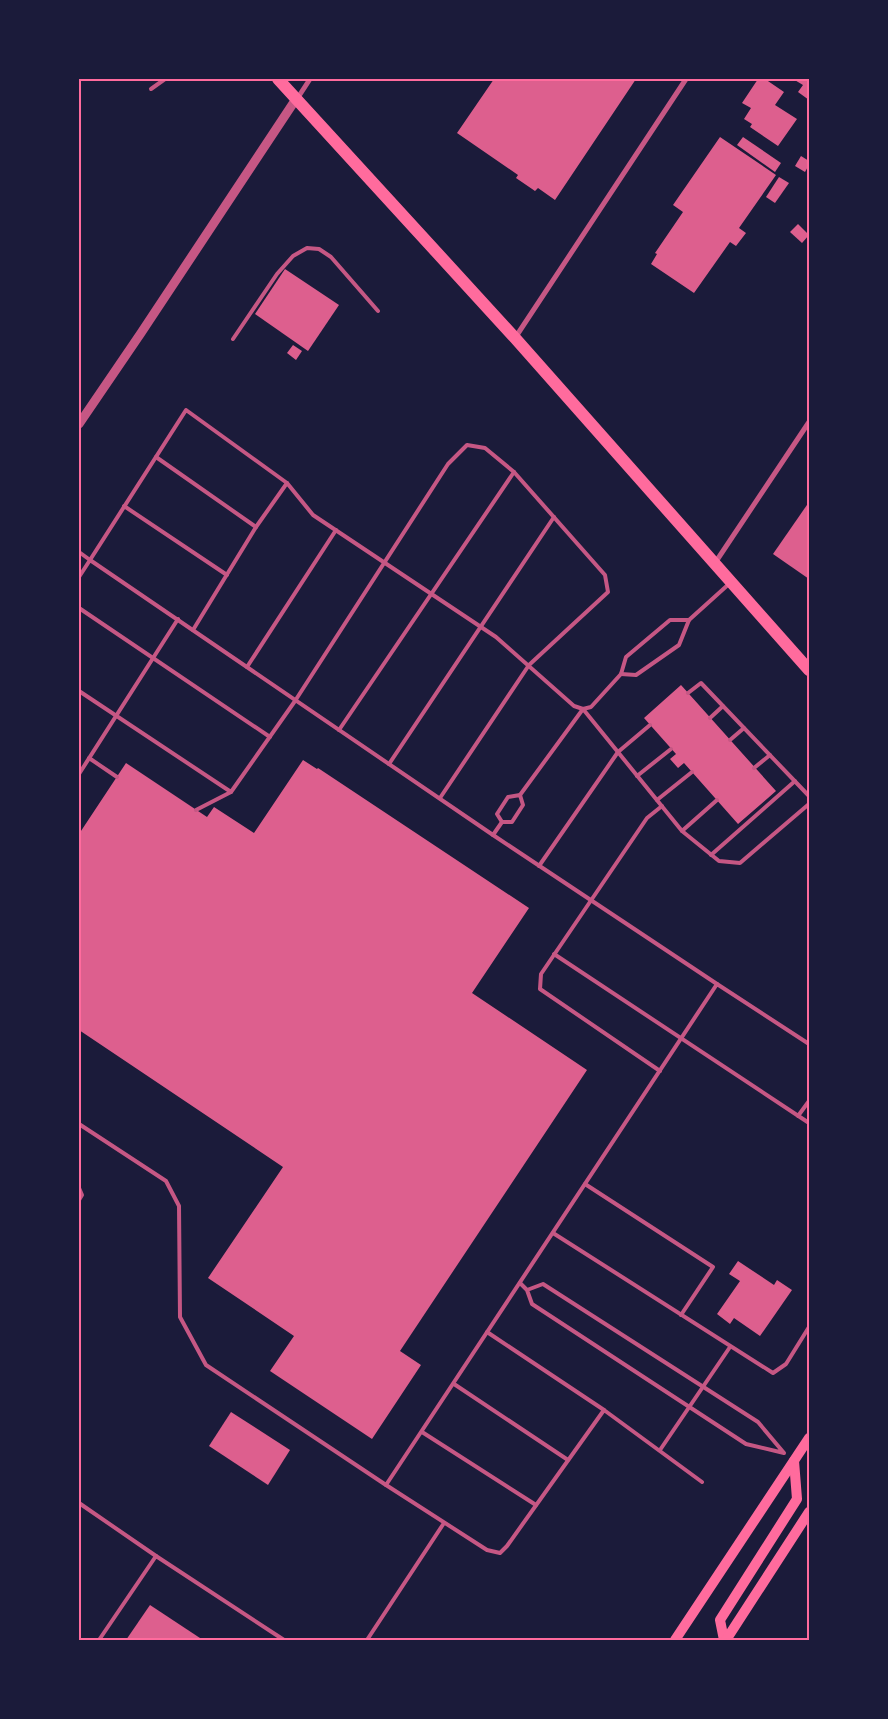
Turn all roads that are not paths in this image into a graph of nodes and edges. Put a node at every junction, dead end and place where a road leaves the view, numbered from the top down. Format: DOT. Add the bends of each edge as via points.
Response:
graph roads {
  1 [pos="165,79"];
  2 [pos="278,79"];
  3 [pos="310,79"];
  4 [pos="686,79"];
  5 [pos="151,89"];
  6 [pos="296,99"];
  7 [pos="378,311"];
  8 [pos="515,338"];
  9 [pos="233,339"];
  10 [pos="809,422"];
  11 [pos="79,424"];
  12 [pos="156,457"];
  13 [pos="514,472"];
  14 [pos="287,483"];
  15 [pos="124,506"];
  16 [pos="554,517"];
  17 [pos="256,527"];
  18 [pos="336,530"];
  19 [pos="79,552"];
  20 [pos="90,560"];
  21 [pos="384,562"];
  22 [pos="715,563"];
  23 [pos="227,575"];
  24 [pos="79,577"];
  25 [pos="731,582"];
  26 [pos="430,594"];
  27 [pos="79,608"];
  28 [pos="178,619"];
  29 [pos="689,620"];
  30 [pos="480,627"];
  31 [pos="193,630"];
  32 [pos="153,659"];
  33 [pos="529,665"];
  34 [pos="246,667"];
  35 [pos="809,670"];
  36 [pos="620,674"];
  37 [pos="79,691"];
  38 [pos="688,693"];
  39 [pos="295,701"];
  40 [pos="723,706"];
  41 [pos="583,709"];
  42 [pos="117,716"];
  43 [pos="710,718"];
  44 [pos="650,725"];
  45 [pos="744,728"];
  46 [pos="338,730"];
  47 [pos="270,737"];
  48 [pos="730,740"];
  49 [pos="671,749"];
  50 [pos="618,752"];
  51 [pos="770,755"];
  52 [pos="89,758"];
  53 [pos="79,761"];
  54 [pos="388,764"];
  55 [pos="85,765"];
  56 [pos="754,768"];
  57 [pos="692,772"];
  58 [pos="79,774"];
  59 [pos="637,776"];
  60 [pos="117,777"];
  61 [pos="795,781"];
  62 [pos="231,792"];
  63 [pos="520,795"];
  64 [pos="809,796"];
  65 [pos="440,798"];
  66 [pos="658,800"];
  67 [pos="717,800"];
  68 [pos="809,804"];
  69 [pos="662,806"];
  70 [pos="196,810"];
  71 [pos="502,822"];
  72 [pos="682,831"];
  73 [pos="493,835"];
  74 [pos="711,855"];
  75 [pos="539,866"];
  76 [pos="591,900"];
  77 [pos="554,954"];
  78 [pos="717,984"];
  79 [pos="681,1039"];
  80 [pos="809,1044"];
  81 [pos="660,1070"];
  82 [pos="809,1101"];
  83 [pos="798,1116"];
  84 [pos="809,1123"];
  85 [pos="79,1124"];
  86 [pos="585,1184"];
  87 [pos="79,1188"];
  88 [pos="79,1200"];
  89 [pos="552,1233"];
  90 [pos="520,1282"];
  91 [pos="527,1290"];
  92 [pos="681,1315"];
  93 [pos="809,1327"];
  94 [pos="487,1332"];
  95 [pos="730,1347"];
  96 [pos="454,1384"];
  97 [pos="703,1386"];
  98 [pos="690,1406"];
  99 [pos="604,1410"];
  100 [pos="422,1432"];
  101 [pos="809,1438"];
  102 [pos="660,1450"];
  103 [pos="784,1452"];
  104 [pos="568,1460"];
  105 [pos="794,1461"];
  106 [pos="702,1482"];
  107 [pos="386,1485"];
  108 [pos="79,1504"];
  109 [pos="536,1506"];
  110 [pos="809,1512"];
  111 [pos="444,1523"];
  112 [pos="156,1556"];
  113 [pos="99,1640"];
  114 [pos="284,1640"];
  115 [pos="367,1640"];
  116 [pos="674,1640"];
  117 [pos="725,1640"];
  1 -- 5 [label="lane"];
  2 -- 6 [label="main road"];
  3 -- 6 [label="street"];
  4 -- 8 [label="street"];
  6 -- 8 [label="main road"];
  6 -- 11 [label="street"];
  7 -- 9 [label="lane" via="331,256 319,249 307,248 293,256 278,274"];
  8 -- 22 [label="main road"];
  10 -- 22 [label="street"];
  12 -- 14 [label="lane" via="186,410"];
  12 -- 15 [label="lane"];
  12 -- 17 [label="lane"];
  13 -- 16 [label="lane"];
  13 -- 21 [label="lane" via="485,448 467,445 448,464"];
  13 -- 26 [label="lane"];
  14 -- 17 [label="lane"];
  14 -- 18 [label="lane" via="313,515"];
  15 -- 20 [label="lane"];
  15 -- 23 [label="lane"];
  16 -- 30 [label="lane"];
  16 -- 33 [label="lane" via="605,575 608,592"];
  17 -- 23 [label="lane"];
  18 -- 21 [label="lane"];
  18 -- 34 [label="lane"];
  19 -- 20 [label="lane"];
  20 -- 24 [label="lane"];
  20 -- 28 [label="lane"];
  21 -- 26 [label="lane"];
  21 -- 39 [label="lane"];
  22 -- 25 [label="main road"];
  23 -- 31 [label="lane"];
  25 -- 29 [label="lane"];
  25 -- 35 [label="main road"];
  26 -- 30 [label="lane"];
  26 -- 46 [label="lane"];
  27 -- 32 [label="lane"];
  28 -- 31 [label="lane"];
  28 -- 32 [label="lane"];
  29 -- 36 [label="lane" via="670,620 626,657"];
  29 -- 36 [label="lane" via="679,645 636,675"];
  30 -- 33 [label="lane"];
  30 -- 54 [label="lane"];
  31 -- 34 [label="lane"];
  32 -- 42 [label="lane"];
  32 -- 47 [label="lane"];
  33 -- 41 [label="lane" via="574,706"];
  33 -- 65 [label="lane"];
  34 -- 39 [label="lane"];
  36 -- 41 [label="lane" via="591,707"];
  37 -- 42 [label="lane"];
  38 -- 40 [label="lane" via="701,683"];
  39 -- 46 [label="lane"];
  39 -- 47 [label="lane"];
  40 -- 43 [label="lane"];
  40 -- 45 [label="lane"];
  41 -- 50 [label="lane"];
  41 -- 63 [label="lane"];
  42 -- 52 [label="lane"];
  42 -- 62 [label="lane"];
  44 -- 50 [label="lane"];
  45 -- 48 [label="lane"];
  45 -- 51 [label="lane"];
  46 -- 54 [label="lane"];
  47 -- 62 [label="lane"];
  49 -- 59 [label="lane"];
  50 -- 59 [label="lane"];
  50 -- 75 [label="lane"];
  51 -- 56 [label="lane"];
  51 -- 61 [label="lane"];
  52 -- 55 [label="lane"];
  52 -- 60 [label="lane"];
  53 -- 55 [label="lane"];
  54 -- 65 [label="lane"];
  55 -- 58 [label="lane"];
  57 -- 66 [label="lane"];
  59 -- 66 [label="lane"];
  61 -- 64 [label="lane"];
  61 -- 74 [label="lane"];
  62 -- 70 [label="lane"];
  63 -- 71 [label="lane" via="523,805 512,822"];
  63 -- 71 [label="lane" via="508,797 497,814"];
  65 -- 73 [label="lane"];
  66 -- 69 [label="lane"];
  67 -- 72 [label="lane"];
  68 -- 74 [label="lane" via="740,863 719,861"];
  69 -- 72 [label="lane"];
  69 -- 76 [label="lane" via="647,818"];
  71 -- 73 [label="lane"];
  72 -- 74 [label="lane"];
  73 -- 75 [label="lane"];
  75 -- 76 [label="lane"];
  76 -- 77 [label="lane"];
  76 -- 78 [label="lane"];
  77 -- 79 [label="lane"];
  77 -- 81 [label="lane" via="541,974 540,989"];
  78 -- 79 [label="lane"];
  78 -- 80 [label="lane"];
  79 -- 81 [label="lane"];
  79 -- 83 [label="lane"];
  81 -- 86 [label="lane"];
  82 -- 83 [label="lane"];
  83 -- 84 [label="lane"];
  85 -- 107 [label="lane" via="166,1181 178,1206 180,1317 206,1365"];
  86 -- 89 [label="lane"];
  86 -- 92 [label="lane" via="713,1267"];
  87 -- 88 [label="lane" via="82,1195"];
  89 -- 90 [label="lane"];
  89 -- 92 [label="lane"];
  90 -- 91 [label="lane"];
  90 -- 94 [label="lane"];
  91 -- 97 [label="lane" via="543,1284"];
  91 -- 98 [label="lane" via="532,1304"];
  92 -- 95 [label="lane"];
  93 -- 95 [label="lane" via="786,1364 773,1373"];
  94 -- 96 [label="lane"];
  94 -- 99 [label="lane"];
  95 -- 97 [label="lane"];
  96 -- 100 [label="lane"];
  96 -- 104 [label="lane"];
  97 -- 98 [label="lane"];
  97 -- 103 [label="lane" via="758,1422"];
  98 -- 102 [label="lane"];
  98 -- 103 [label="lane" via="746,1444"];
  99 -- 102 [label="lane"];
  99 -- 104 [label="lane"];
  100 -- 107 [label="lane"];
  100 -- 109 [label="lane"];
  101 -- 105 [label="main road"];
  102 -- 106 [label="lane"];
  103 -- 105 [label="lane"];
  104 -- 109 [label="lane"];
  105 -- 116 [label="main road"];
  105 -- 117 [label="main road" via="797,1499 720,1620"];
  107 -- 111 [label="lane"];
  108 -- 112 [label="lane"];
  109 -- 111 [label="lane" via="500,1553 487,1550"];
  110 -- 117 [label="main road"];
  111 -- 115 [label="lane"];
  112 -- 113 [label="lane"];
  112 -- 114 [label="lane"];
}
